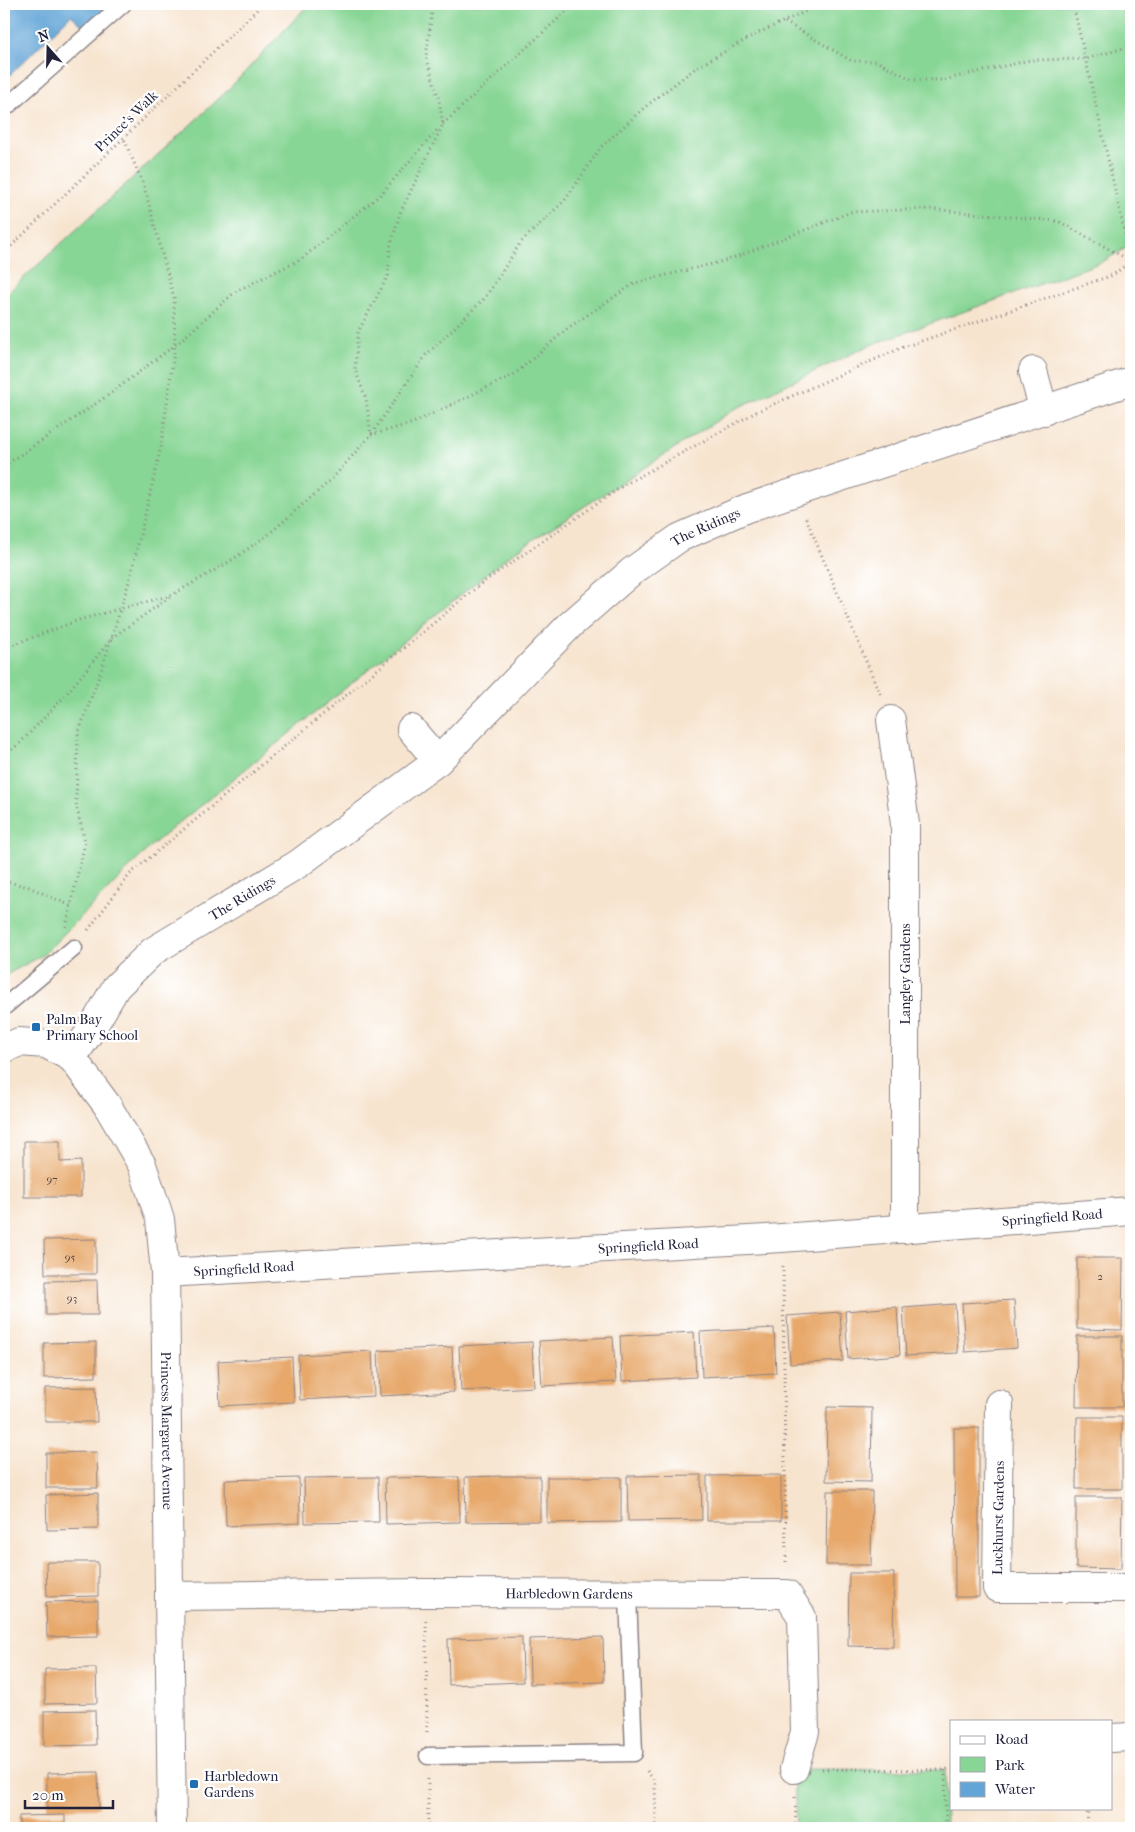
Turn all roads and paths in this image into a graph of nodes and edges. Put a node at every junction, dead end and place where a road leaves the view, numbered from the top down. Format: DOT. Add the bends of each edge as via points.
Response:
graph roads {
  1 [pos="123,4"];
  2 [pos="263,4"];
  3 [pos="433,4"];
  4 [pos="574,4"];
  5 [pos="822,4"];
  6 [pos="1073,4"];
  7 [pos="784,22"];
  8 [pos="1131,46"];
  9 [pos="1086,59"];
  10 [pos="4,109"];
  11 [pos="443,124"];
  12 [pos="124,139"];
  13 [pos="4,253"];
  14 [pos="1131,261"];
  15 [pos="176,344"];
  16 [pos="1033,371"];
  17 [pos="1131,381"];
  18 [pos="1044,411"];
  19 [pos="372,435"];
  20 [pos="4,466"];
  21 [pos="796,492"];
  22 [pos="172,595"];
  23 [pos="121,610"];
  24 [pos="113,637"];
  25 [pos="4,648"];
  26 [pos="891,720"];
  27 [pos="411,729"];
  28 [pos="4,756"];
  29 [pos="438,761"];
  30 [pos="4,881"];
  31 [pos="71,906"];
  32 [pos="74,948"];
  33 [pos="4,1007"];
  34 [pos="4,1049"];
  35 [pos="72,1058"];
  36 [pos="1131,1211"];
  37 [pos="905,1229"];
  38 [pos="782,1238"];
  39 [pos="165,1273"];
  40 [pos="999,1404"];
  41 [pos="1131,1588"];
  42 [pos="425,1593"];
  43 [pos="787,1594"];
  44 [pos="628,1595"];
  45 [pos="170,1596"];
  46 [pos="1131,1737"];
  47 [pos="1112,1738"];
  48 [pos="634,1753"];
  49 [pos="428,1756"];
  50 [pos="950,1768"];
  51 [pos="794,1769"];
  52 [pos="945,1770"];
  53 [pos="1087,1810"];
  54 [pos="172,1828"];
  55 [pos="428,1828"];
  56 [pos="656,1828"];
  57 [pos="946,1828"];
  58 [pos="1088,1828"];
  1 -- 10 [label="lane"];
  2 -- 12 [label="path, Prince's Walk"];
  3 -- 11 [label="path" via="426,56"];
  4 -- 11 [label="path"];
  5 -- 7 [label="path"];
  6 -- 9 [label="path"];
  7 -- 9 [label="path" via="852,61 876,61 913,80 943,80 1030,60"];
  7 -- 19 [label="path" via="697,67 645,107 601,147 565,200 521,242 484,298 426,355"];
  8 -- 9 [label="path"];
  9 -- 14 [label="path"];
  11 -- 15 [label="path" via="373,200 300,260 236,291"];
  11 -- 19 [label="path" via="400,213 390,248 388,276 358,332 355,369 366,398"];
  12 -- 13 [label="path, Prince's Walk"];
  12 -- 15 [label="path" via="144,186 174,298"];
  14 -- 19 [label="path" via="1058,221 929,209 851,212 728,260 636,283 568,328 515,374 413,423"];
  14 -- 32 [label="path" via="1113,275 901,348 758,410 624,484 482,583 130,874"];
  15 -- 20 [label="path" via="108,396"];
  15 -- 23 [label="path" via="161,446"];
  16 -- 18 [label="street"];
  17 -- 18 [label="street, The Ridings"];
  18 -- 21 [label="street, The Ridings"];
  19 -- 22 [label="path" via="331,480 269,534"];
  21 -- 26 [label="path"];
  21 -- 29 [label="street, The Ridings" via="748,508 679,538 631,572 570,625"];
  22 -- 23 [label="path"];
  22 -- 24 [label="path"];
  23 -- 24 [label="path"];
  23 -- 25 [label="path" via="82,619"];
  24 -- 28 [label="path" via="63,698"];
  24 -- 31 [label="path" via="78,734 76,804 85,842"];
  26 -- 37 [label="street, Langley Gardens" via="905,824"];
  27 -- 29 [label="street"];
  29 -- 35 [label="street, The Ridings" via="298,864 153,951 116,986"];
  30 -- 31 [label="path" via="29,887"];
  31 -- 32 [label="path" via="66,928"];
  32 -- 33 [label="lane"];
  34 -- 35 [label="street" via="19,1042 46,1044"];
  35 -- 39 [label="street, Princess Margaret Avenue" via="107,1105 142,1165 160,1219"];
  36 -- 37 [label="street, Springfield Road"];
  37 -- 38 [label="street, Springfield Road"];
  38 -- 39 [label="street, Springfield Road"];
  38 -- 43 [label="path"];
  39 -- 45 [label="street, Princess Margaret Avenue"];
  40 -- 41 [label="street, Luckhurst Gardens" via="997,1588"];
  42 -- 44 [label="street, Harbledown Gardens"];
  42 -- 45 [label="street, Harbledown Gardens"];
  42 -- 49 [label="path"];
  43 -- 44 [label="street, Harbledown Gardens"];
  43 -- 51 [label="street" via="802,1617 805,1732"];
  44 -- 48 [label="lane"];
  45 -- 54 [label="street, Princess Margaret Avenue"];
  46 -- 47 [label="street"];
  48 -- 49 [label="lane"];
  48 -- 56 [label="path" via="655,1782"];
  49 -- 55 [label="path"];
  50 -- 52 [label="path"];
  51 -- 52 [label="path"];
  52 -- 57 [label="path"];
  53 -- 58 [label="path"];
}
